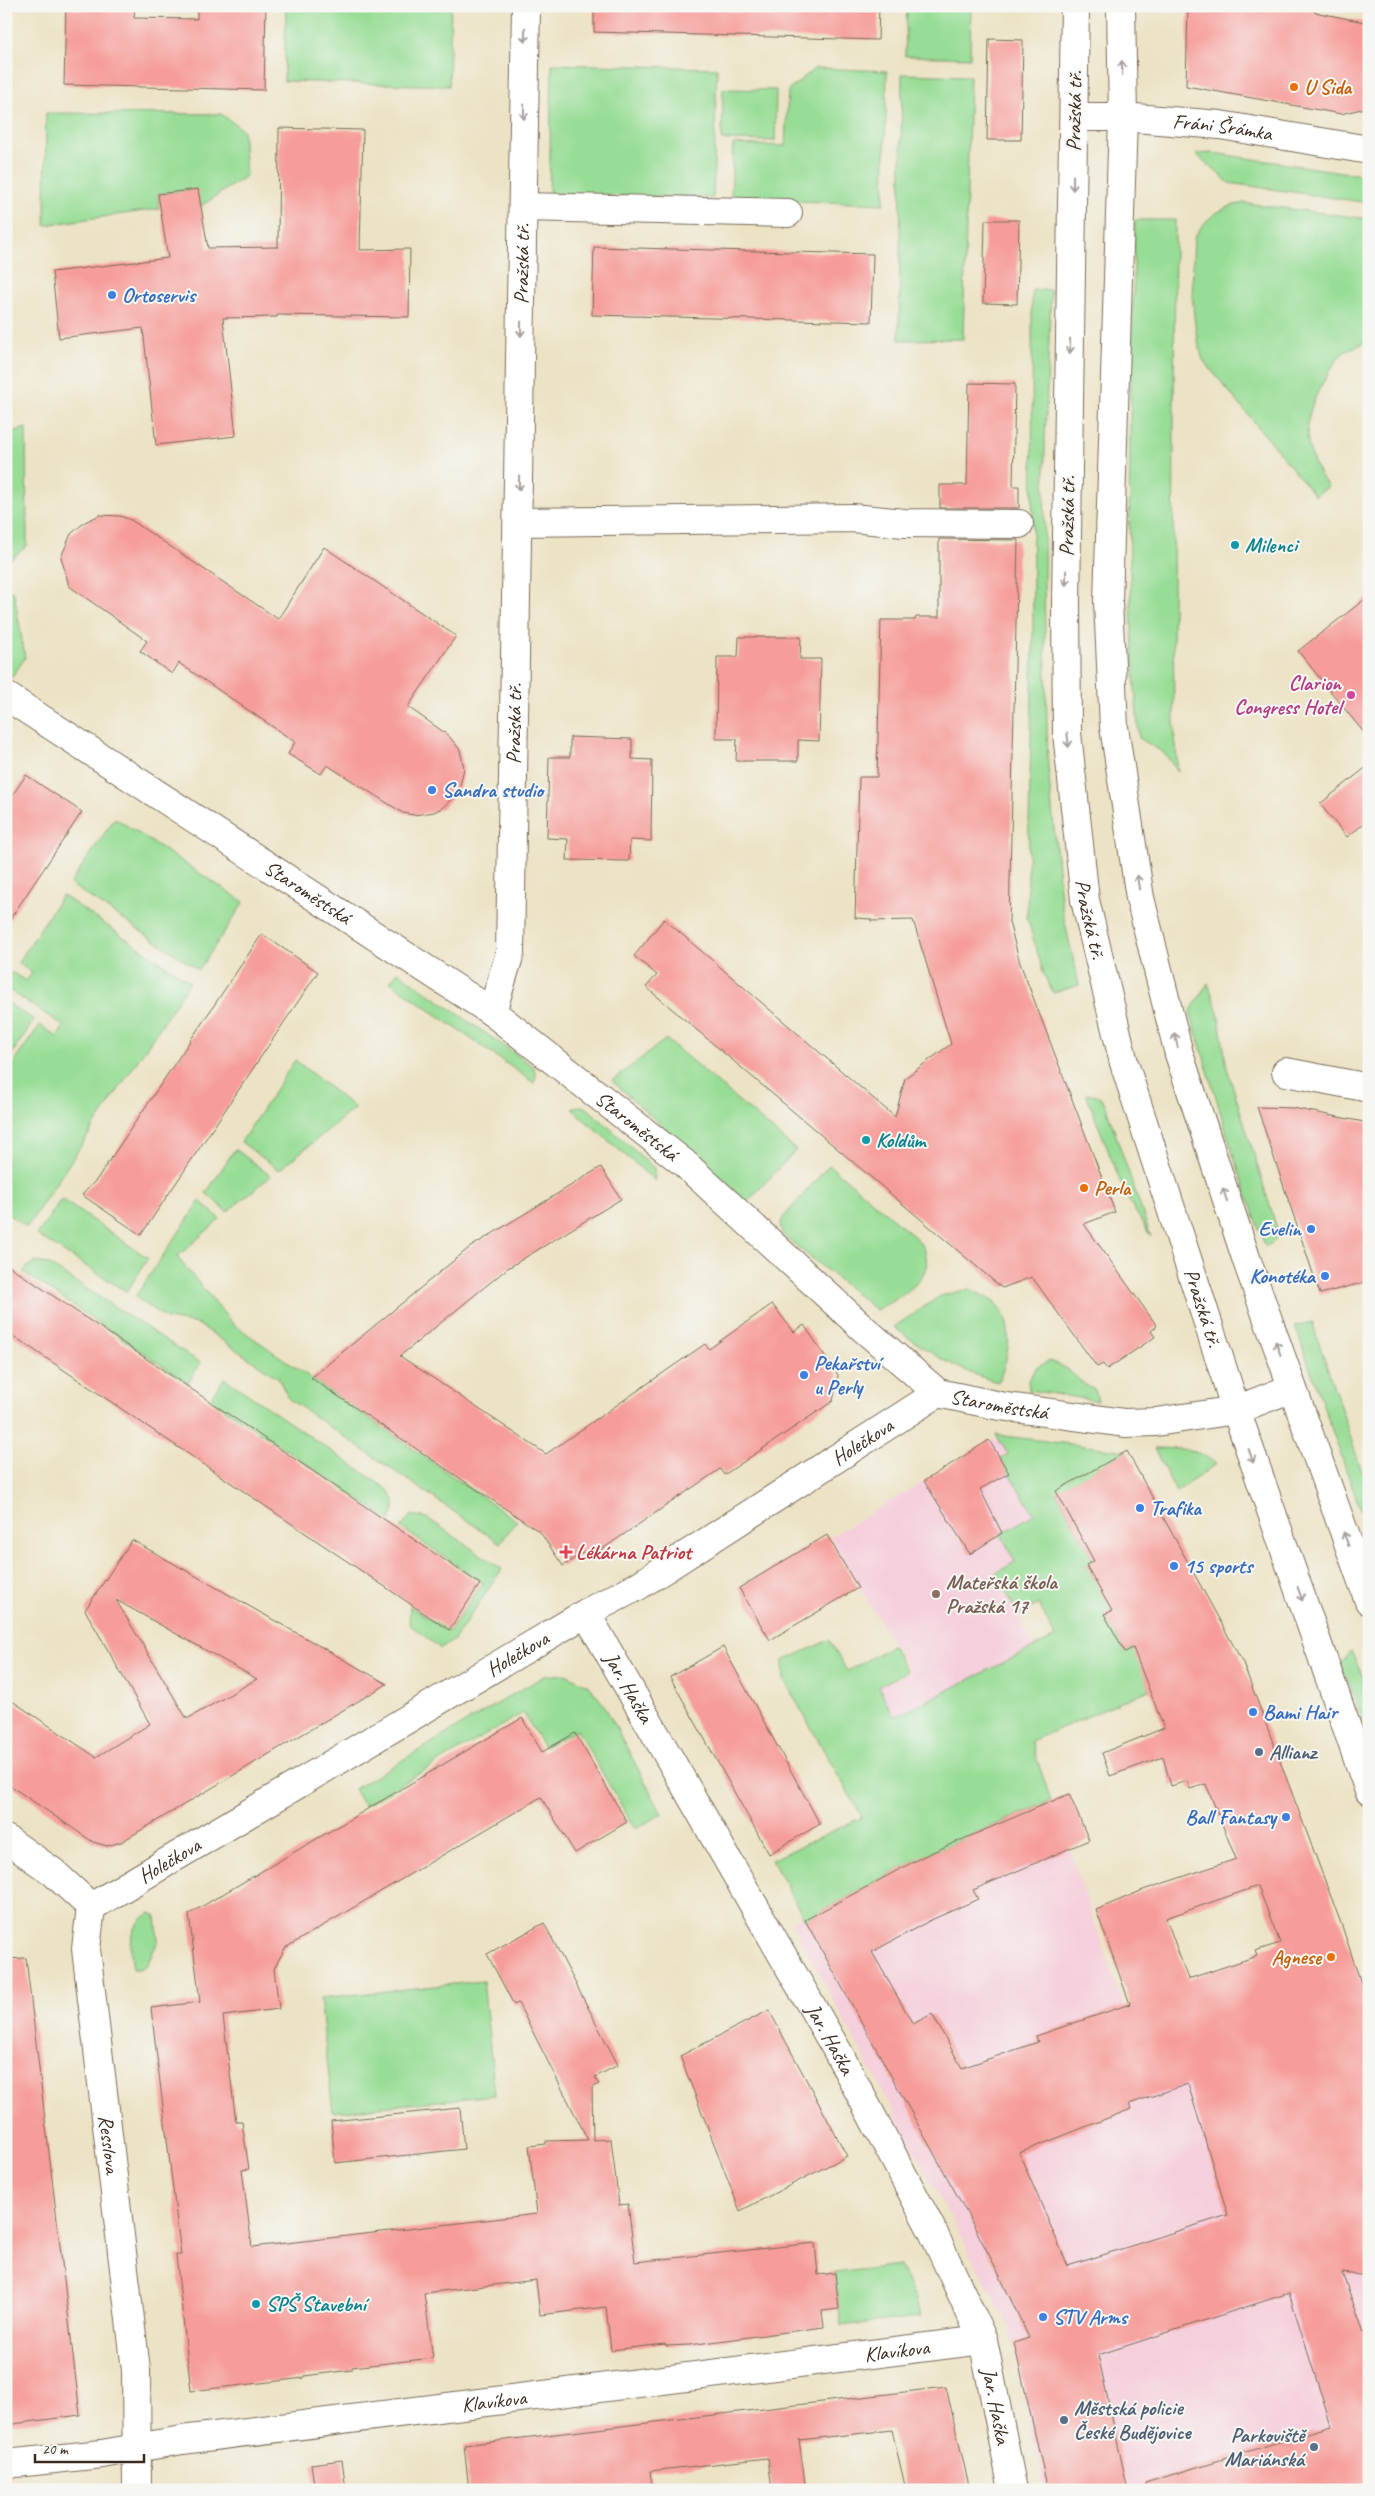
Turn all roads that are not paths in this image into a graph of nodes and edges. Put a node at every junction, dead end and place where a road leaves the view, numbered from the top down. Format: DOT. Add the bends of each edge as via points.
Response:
graph roads {
  1 [pos="526,6"];
  2 [pos="1075,6"];
  3 [pos="1121,6"];
  4 [pos="1074,117"];
  5 [pos="1123,117"];
  6 [pos="1369,150"];
  7 [pos="523,207"];
  8 [pos="788,213"];
  9 [pos="518,522"];
  10 [pos="1018,524"];
  11 [pos="6,696"];
  12 [pos="492,1012"];
  13 [pos="1286,1072"];
  14 [pos="1369,1088"];
  15 [pos="1292,1388"];
  16 [pos="938,1393"];
  17 [pos="1236,1410"];
  18 [pos="1369,1602"];
  19 [pos="586,1613"];
  20 [pos="1369,1791"];
  21 [pos="6,1839"];
  22 [pos="91,1907"];
  23 [pos="983,2340"];
  24 [pos="136,2448"];
  25 [pos="6,2464"];
  26 [pos="137,2490"];
  27 [pos="1014,2490"];
  1 -- 7 [label="street, Pražská tř., one-way"];
  2 -- 4 [label="street, Pražská tř."];
  5 -- 3 [label="street, Pražská tř., one-way"];
  4 -- 5 [label="street, Fráni Šrámka"];
  4 -- 17 [label="street, Pražská tř., one-way" via="1067,733 1085,900 1124,1063"];
  5 -- 6 [label="street, Fráni Šrámka" via="1220,125"];
  15 -- 5 [label="street, Pražská tř., one-way" via="1179,1054 1140,898 1114,727 1108,602"];
  7 -- 8 [label="street"];
  7 -- 9 [label="street, Pražská tř., one-way"];
  9 -- 10 [label="street" via="852,518 904,523"];
  9 -- 12 [label="street, Pražská tř." via="510,953"];
  11 -- 12 [label="street, Staroměstská"];
  12 -- 16 [label="street, Staroměstská" via="684,1163"];
  13 -- 14 [label="street"];
  15 -- 17 [label="street, Staroměstská"];
  18 -- 15 [label="street, Pražská tř., one-way"];
  16 -- 17 [label="street, Staroměstská" via="1000,1406 1125,1423 1156,1422"];
  16 -- 19 [label="street, Holečkova" via="638,1586"];
  17 -- 20 [label="street, Pražská tř., one-way"];
  19 -- 22 [label="street, Holečkova"];
  19 -- 23 [label="street, Jar. Haška" via="838,2052 933,2232"];
  21 -- 22 [label="street" via="53,1872"];
  22 -- 24 [label="street, Resslova" via="86,1949 136,2370"];
  23 -- 24 [label="street, Klavíkova"];
  23 -- 27 [label="street, Jar. Haška"];
  24 -- 25 [label="street, Klavíkova"];
  24 -- 26 [label="street, Resslova"];
}
